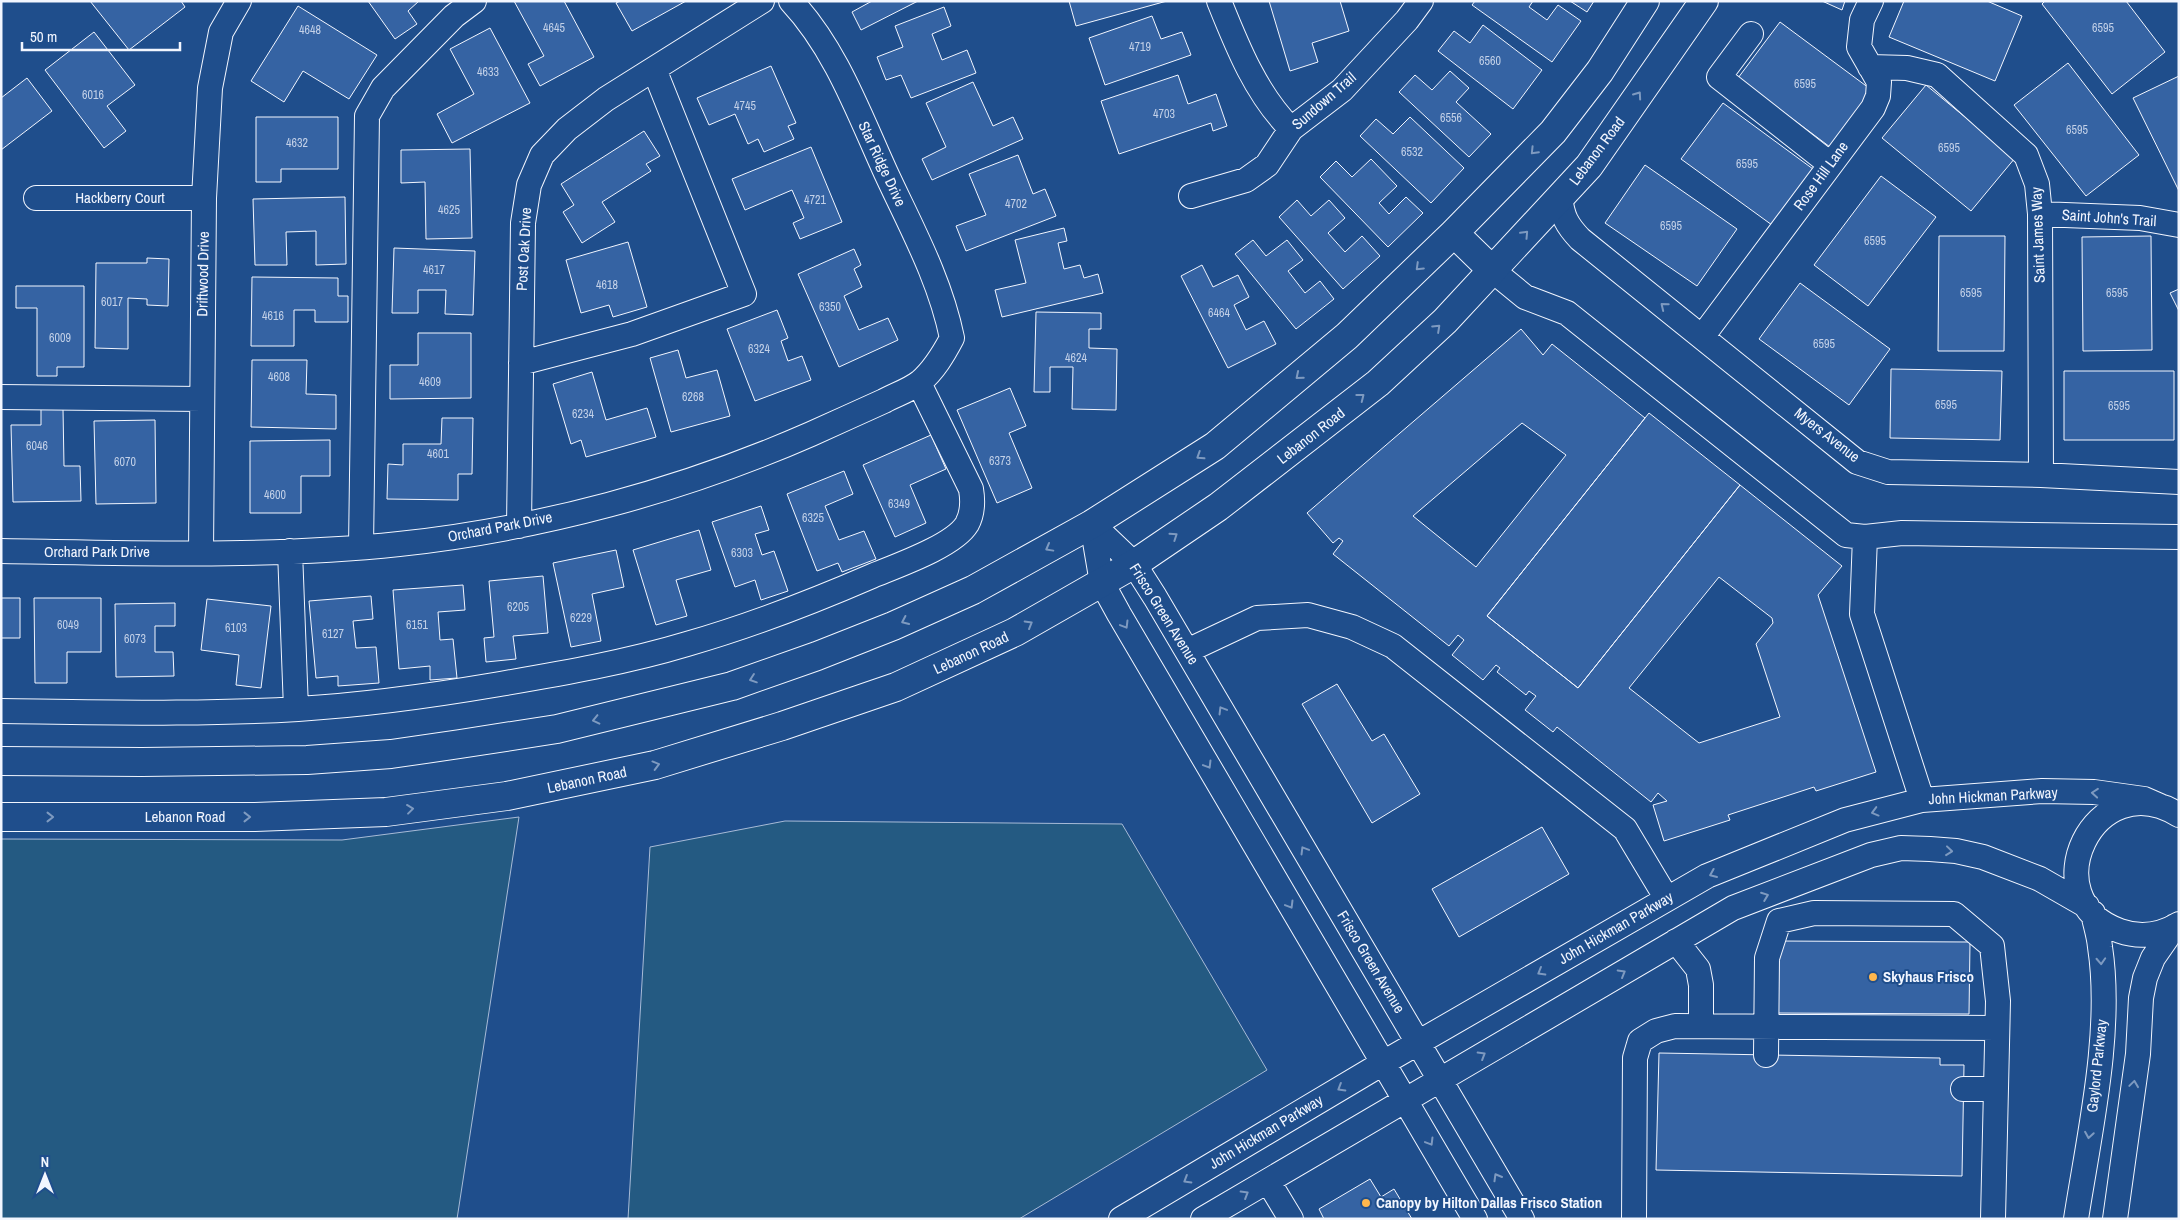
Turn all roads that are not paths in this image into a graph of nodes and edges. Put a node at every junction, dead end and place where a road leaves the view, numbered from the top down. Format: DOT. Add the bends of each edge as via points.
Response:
graph roads {
  1 [pos="240,1"];
  2 [pos="474,1"];
  3 [pos="762,1"];
  4 [pos="791,1"];
  5 [pos="1219,1"];
  6 [pos="1421,1"];
  7 [pos="1646,1"];
  8 [pos="1704,1"];
  9 [pos="1871,1"];
  10 [pos="1751,34"];
  11 [pos="1870,67"];
  12 [pos="654,69"];
  13 [pos="1291,129"];
  14 [pos="1830,164"];
  15 [pos="1191,196"];
  16 [pos="36,198"];
  17 [pos="204,198"];
  18 [pos="1560,198"];
  19 [pos="2040,214"];
  20 [pos="2179,224"];
  21 [pos="1454,233"];
  22 [pos="1492,270"];
  23 [pos="1702,336"];
  24 [pos="952,338"];
  25 [pos="521,363"];
  26 [pos="919,383"];
  27 [pos="1,398"];
  28 [pos="202,399"];
  29 [pos="2041,474"];
  30 [pos="2179,482"];
  31 [pos="1092,524"];
  32 [pos="519,526"];
  33 [pos="1865,536"];
  34 [pos="2179,537"];
  35 [pos="361,547"];
  36 [pos="1,551"];
  37 [pos="290,551"];
  38 [pos="201,553"];
  39 [pos="1134,564"];
  40 [pos="1102,582"];
  41 [pos="1187,651"];
  42 [pos="296,709"];
  43 [pos="1,711"];
  44 [pos="1,761"];
  45 [pos="1922,800"];
  46 [pos="2171,811"];
  47 [pos="1,817"];
  48 [pos="1667,899"];
  49 [pos="2090,909"];
  50 [pos="2177,925"];
  51 [pos="1676,941"];
  52 [pos="1701,1026"];
  53 [pos="1766,1026"];
  54 [pos="1997,1028"];
  55 [pos="1418,1042"];
  56 [pos="1766,1055"];
  57 [pos="1383,1063"];
  58 [pos="1440,1079"];
  59 [pos="1963,1089"];
  60 [pos="1996,1090"];
  61 [pos="1405,1100"];
  62 [pos="1268,1181"];
  63 [pos="1122,1219"];
  64 [pos="1203,1219"];
  65 [pos="1291,1219"];
  66 [pos="1475,1219"];
  67 [pos="1522,1219"];
  68 [pos="1634,1219"];
  69 [pos="1993,1219"];
  70 [pos="2076,1219"];
  71 [pos="2115,1219"];
  1 -- 17 [label="street, Driftwood Drive" via="221,32 210,88"];
  2 -- 35 [label="street" via="454,16 383,88 367,116"];
  3 -- 12 [label="street, Post Oak Drive"];
  4 -- 24 [label="street, Star Ridge Drive" via="810,22 838,69 939,287"];
  5 -- 13 [label="street" via="1239,52 1278,116"];
  6 -- 13 [label="street, Sundown Trail" via="1342,90"];
  7 -- 21 [label="main road, one-way" via="1600,71 1553,132"];
  18 -- 8 [label="main road, Lebanon Road, one-way" via="1589,166"];
  9 -- 11 [label="street, Rose Hill Lane" via="1862,20 1859,47"];
  10 -- 14 [label="street" via="1719,77"];
  11 -- 14 [label="street, Rose Hill Lane" via="1879,82 1878,96 1873,108"];
  11 -- 19 [label="street, Saint James Way" via="1907,68 1937,75 1944,80 2026,155 2037,184"];
  12 -- 25 [label="street, Post Oak Drive" via="606,99 567,129 542,155 529,185 522,223"];
  12 -- 25 [label="street" via="744,294 632,334"];
  13 -- 15 [label="street, Sundown Trail" via="1267,166 1246,180"];
  14 -- 23 [label="street, Rose Hill Lane"];
  16 -- 17 [label="street, Hackberry Court"];
  17 -- 28 [label="street, Driftwood Drive"];
  22 -- 18 [label="main road, Lebanon Road, one-way"];
  23 -- 18 [label="street, Myers Avenue, one-way" via="1580,239 1568,226"];
  19 -- 20 [label="street, Saint John's Trail" via="2140,218"];
  19 -- 29 [label="street, Saint James Way"];
  21 -- 22 [label="main road"];
  21 -- 31 [label="main road, one-way" via="1347,336 1215,446"];
  22 -- 33 [label="street" via="1525,297 1567,313 1846,535"];
  39 -- 22 [label="main road, Lebanon Road, one-way" via="1218,507 1378,383 1445,321"];
  23 -- 29 [label="street, Myers Avenue" via="1857,462 1888,472"];
  24 -- 26 [label="street, Orchard Park Drive" via="939,362"];
  25 -- 32 [label="street, Post Oak Drive"];
  26 -- 32 [label="street, Orchard Park Drive" via="797,440 720,469 626,499"];
  26 -- 42 [label="street" via="965,473 973,501 968,523 961,532 926,553 832,594 668,649 563,673 447,693"];
  27 -- 28 [label="street"];
  28 -- 38 [label="street, Driftwood Drive"];
  29 -- 30 [label="street, Myers Avenue"];
  31 -- 39 [label="street, Frisco Green Avenue"];
  31 -- 40 [label="street"];
  31 -- 44 [label="main road, one-way" via="973,590 817,656 732,686 556,729 392,754 307,760"];
  32 -- 35 [label="street, Orchard Park Drive" via="435,540"];
  33 -- 34 [label="street" via="1902,533"];
  33 -- 45 [label="street" via="1862,614"];
  35 -- 37 [label="street, Orchard Park Drive"];
  36 -- 38 [label="street, Orchard Park Drive"];
  37 -- 38 [label="street, Orchard Park Drive"];
  37 -- 42 [label="street"];
  39 -- 40 [label="main road, Lebanon Road"];
  39 -- 41 [label="street, Frisco Green Avenue"];
  47 -- 40 [label="main road, Lebanon Road, one-way" via="256,817 386,812 507,796 655,766 896,687 1015,632"];
  40 -- 57 [label="street, one-way"];
  41 -- 48 [label="street" via="1257,618 1308,615 1352,628 1393,646 1625,829"];
  55 -- 41 [label="street, Frisco Green Avenue, one-way"];
  42 -- 43 [label="street" via="199,713"];
  46 -- 45 [label="street, John Hickman Parkway, one-way" via="2144,799 2094,792 2042,791"];
  45 -- 48 [label="street, John Hickman Parkway, one-way" via="1845,820 1707,876"];
  46 -- 49 [label="street, Gaylord Parkway" via="2141,804 2122,806 2106,815 2086,834 2078,852 2076,870 2079,888"];
  48 -- 55 [label="street, John Hickman Parkway, one-way"];
  49 -- 50 [label="street" via="2108,926 2136,935 2156,933"];
  51 -- 49 [label="street, one-way" via="1733,908 1872,855 1900,848 1956,851 1984,857 2040,879"];
  49 -- 70 [label="street, Gaylord Parkway, one-way" via="2100,947 2102,1035"];
  71 -- 50 [label="street, one-way" via="2145,978 2153,958"];
  51 -- 52 [label="street" via="1698,969"];
  58 -- 51 [label="street, one-way"];
  52 -- 53 [label="street"];
  52 -- 68 [label="street" via="1666,1028 1640,1041 1635,1058"];
  53 -- 54 [label="street"];
  53 -- 54 [label="street" via="1767,958 1779,921 1814,913 1954,914 1992,946 1998,1001"];
  53 -- 56 [label="street"];
  54 -- 60 [label="street"];
  55 -- 57 [label="street, John Hickman Parkway"];
  55 -- 58 [label="street, Frisco Green Avenue"];
  57 -- 61 [label="street"];
  57 -- 63 [label="street, John Hickman Parkway, one-way"];
  58 -- 61 [label="street"];
  67 -- 58 [label="street, Frisco Green Avenue, one-way"];
  59 -- 60 [label="street"];
  60 -- 69 [label="street"];
  61 -- 62 [label="street"];
  61 -- 66 [label="street, one-way"];
  64 -- 62 [label="street, one-way"];
  62 -- 65 [label="street"];
}
